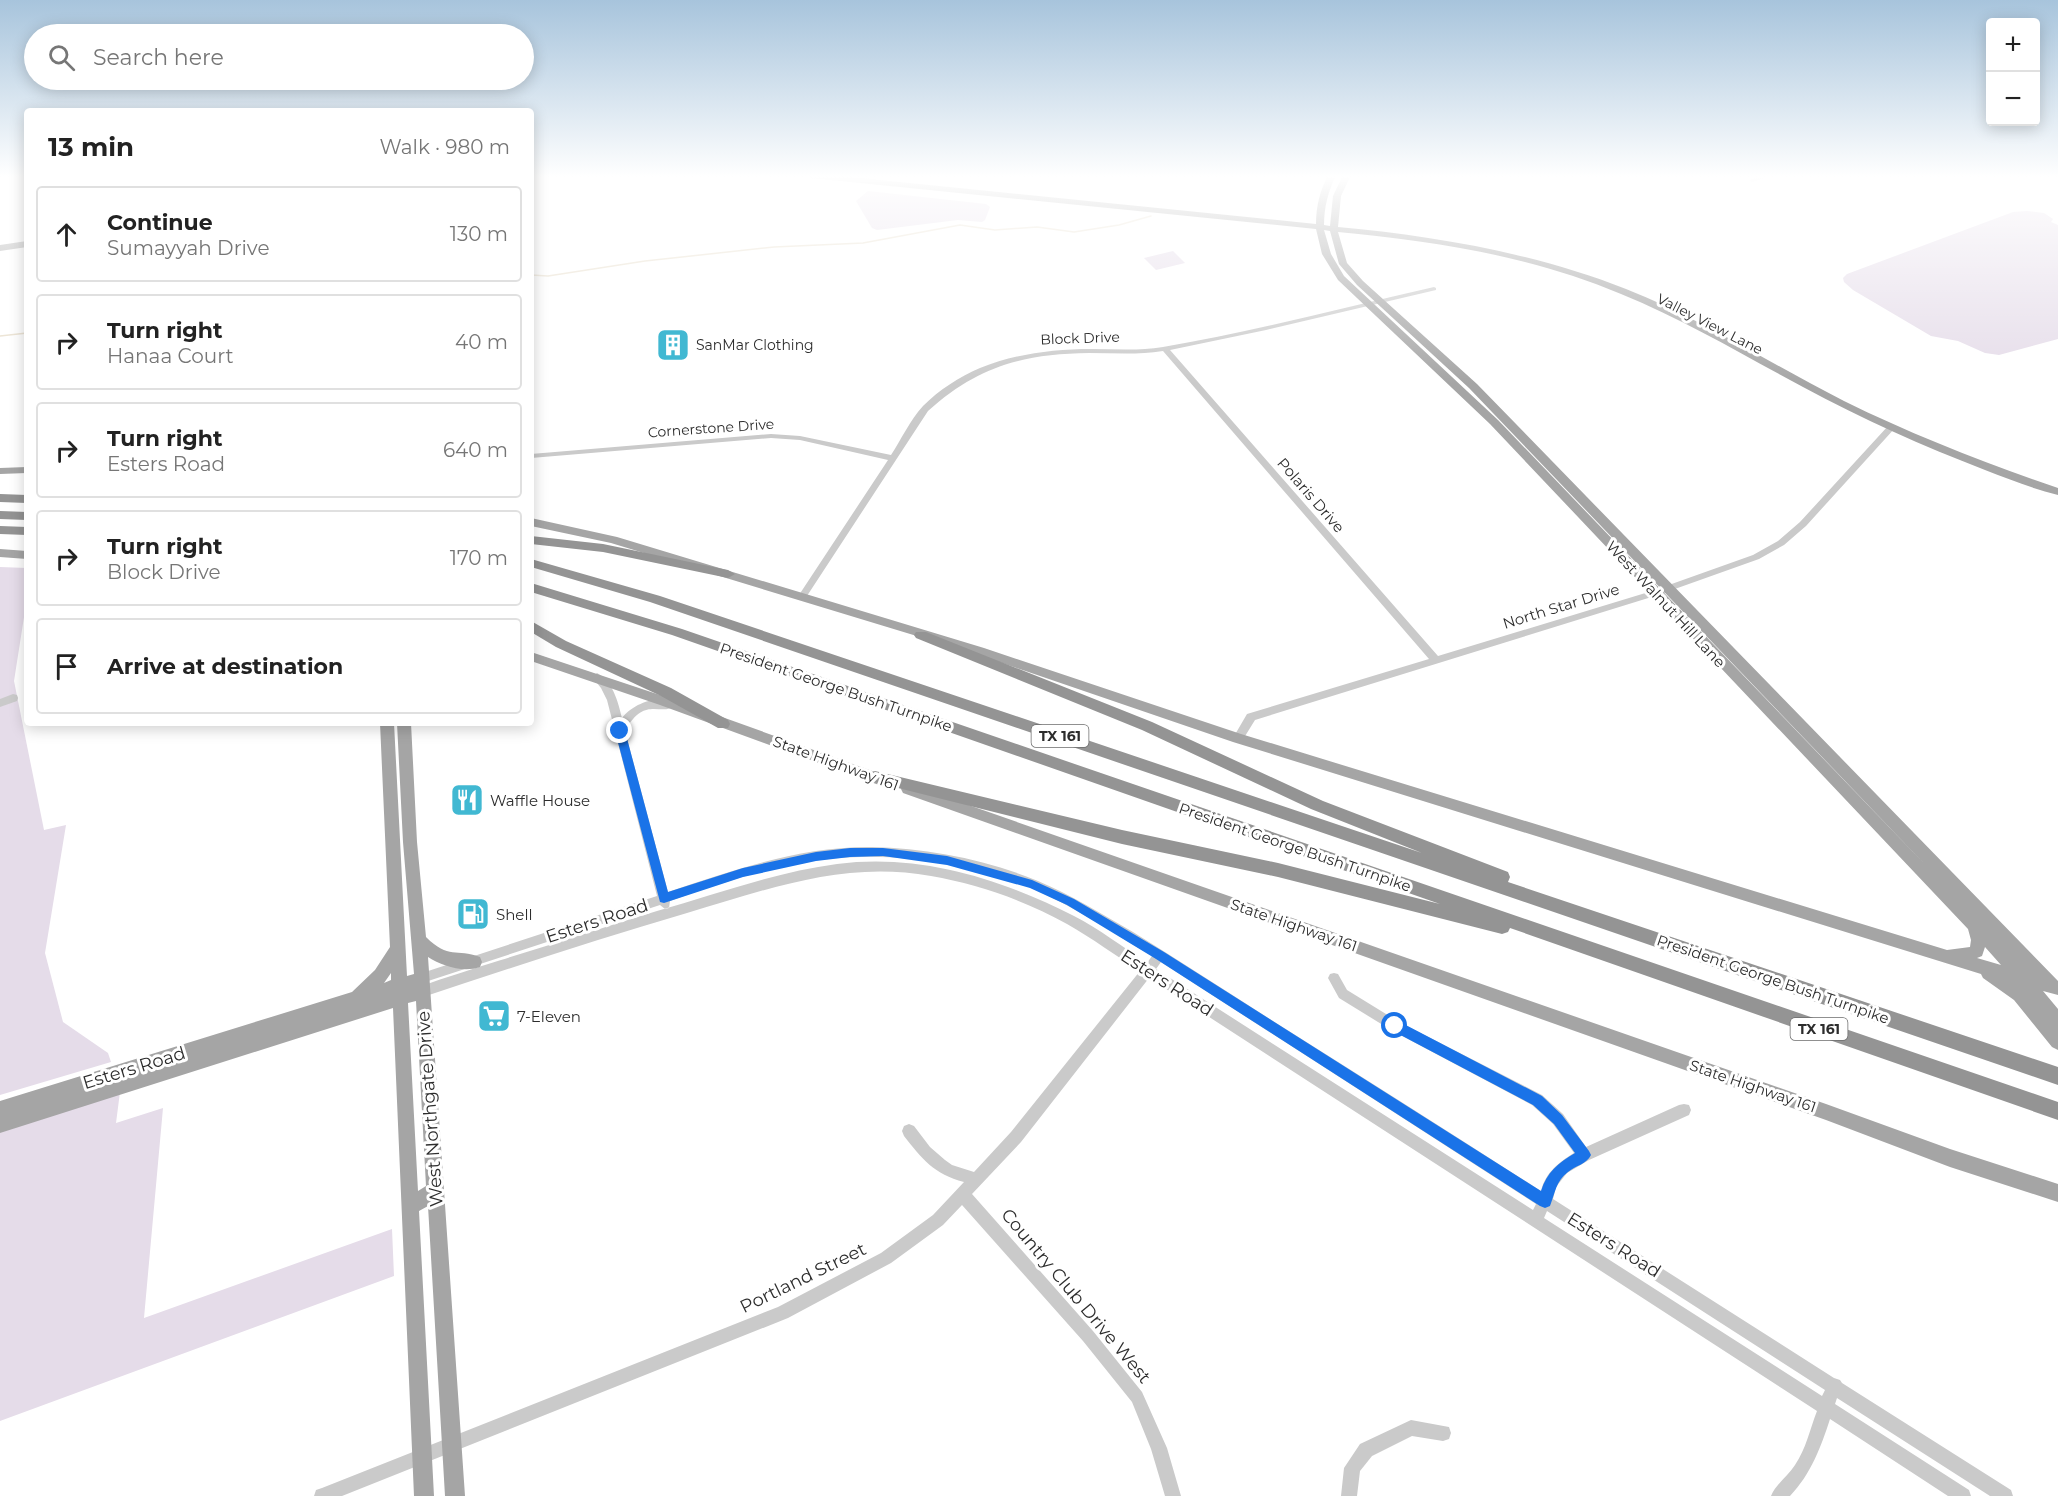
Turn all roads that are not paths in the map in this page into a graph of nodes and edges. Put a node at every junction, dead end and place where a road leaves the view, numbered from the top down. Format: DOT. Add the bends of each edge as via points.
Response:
graph roads {
  1 [pos="22,245"];
  2 [pos="1324,245"];
  3 [pos="1337,245"];
  4 [pos="1341,245"];
  5 [pos="1435,245"];
  6 [pos="1451,245"];
  7 [pos="0,248"];
  8 [pos="1338,252"];
  9 [pos="1434,289"];
  10 [pos="1380,301"];
  11 [pos="1368,303"];
  12 [pos="1165,348"];
  13 [pos="1496,417"];
  14 [pos="1889,431"];
  15 [pos="534,456"];
  16 [pos="892,458"];
  17 [pos="24,470"];
  18 [pos="0,471"];
  19 [pos="1571,487"];
  20 [pos="1558,489"];
  21 [pos="24,490"];
  22 [pos="0,491"];
  23 [pos="2058,492"];
  24 [pos="0,498"];
  25 [pos="24,499"];
  26 [pos="2058,502"];
  27 [pos="0,515"];
  28 [pos="24,516"];
  29 [pos="534,523"];
  30 [pos="0,530"];
  31 [pos="24,531"];
  32 [pos="534,540"];
  33 [pos="0,553"];
  34 [pos="24,555"];
  35 [pos="534,564"];
  36 [pos="728,574"];
  37 [pos="534,588"];
  38 [pos="1662,590"];
  39 [pos="802,597"];
  40 [pos="534,628"];
  41 [pos="921,635"];
  42 [pos="534,657"];
  43 [pos="1436,659"];
  44 [pos="597,677"];
  45 [pos="13,698"];
  46 [pos="0,703"];
  47 [pos="676,706"];
  48 [pos="723,724"];
  49 [pos="387,726"];
  50 [pos="404,726"];
  51 [pos="620,731"];
  52 [pos="1238,738"];
  53 [pos="875,777"];
  54 [pos="1890,827"];
  55 [pos="410,842"];
  56 [pos="392,847"];
  57 [pos="883,859"];
  58 [pos="664,898"];
  59 [pos="668,913"];
  60 [pos="1587,915"];
  61 [pos="1974,926"];
  62 [pos="418,939"];
  63 [pos="1581,946"];
  64 [pos="397,949"];
  65 [pos="1160,956"];
  66 [pos="1947,957"];
  67 [pos="474,962"];
  68 [pos="1977,966"];
  69 [pos="1149,970"];
  70 [pos="2021,977"];
  71 [pos="1334,978"];
  72 [pos="422,985"];
  73 [pos="2056,989"];
  74 [pos="399,992"];
  75 [pos="351,1000"];
  76 [pos="2050,1021"];
  77 [pos="2058,1042"];
  78 [pos="2058,1076"];
  79 [pos="0,1109"];
  80 [pos="1684,1110"];
  81 [pos="2058,1111"];
  82 [pos="0,1125"];
  83 [pos="909,1131"];
  84 [pos="1584,1155"];
  85 [pos="976,1181"];
  86 [pos="435,1191"];
  87 [pos="2058,1193"];
  88 [pos="963,1195"];
  89 [pos="1545,1201"];
  90 [pos="410,1206"];
  91 [pos="1535,1221"];
  92 [pos="1835,1385"];
  93 [pos="1825,1406"];
  94 [pos="1443,1433"];
  95 [pos="452,1445"];
  96 [pos="423,1457"];
  97 [pos="322,1496"];
  98 [pos="424,1496"];
  99 [pos="455,1496"];
  100 [pos="1173,1496"];
  101 [pos="1349,1496"];
  102 [pos="1779,1496"];
  103 [pos="1963,1496"];
  104 [pos="2005,1496"];
  1 -- 7 [label="main road"];
  2 -- 11 [label="main road, West Walnut Hill Lane" via="1331,267"];
  3 -- 8 [label="main road, West Walnut Hill Lane"];
  4 -- 8 [label="main road"];
  5 -- 14 [label="main road, Valley View Lane" via="1598,288 1673,320"];
  6 -- 14 [label="main road, Valley View Lane" via="1513,255 1632,294 1680,316"];
  8 -- 10 [label="main road, West Walnut Hill Lane" via="1343,264"];
  9 -- 10 [label="street, Block Drive"];
  10 -- 11 [label="street, Block Drive"];
  10 -- 13 [label="main road, West Walnut Hill Lane"];
  11 -- 12 [label="street, Block Drive"];
  11 -- 13 [label="main road, West Walnut Hill Lane"];
  12 -- 16 [label="street, Block Drive" via="1043,353 989,366 941,393"];
  12 -- 43 [label="street, Polaris Drive"];
  13 -- 19 [label="main road, West Walnut Hill Lane"];
  13 -- 20 [label="main road, West Walnut Hill Lane"];
  14 -- 23 [label="main road, Valley View Lane"];
  14 -- 26 [label="main road, Valley View Lane" via="1966,468"];
  14 -- 38 [label="street, North Star Drive" via="1781,543 1735,566"];
  15 -- 16 [label="street, Cornerstone Drive" via="771,436 800,438"];
  16 -- 39 [label="street, Block Drive"];
  17 -- 18 [label="main road"];
  19 -- 20 [label="main road"];
  19 -- 38 [label="main road, West Walnut Hill Lane"];
  20 -- 38 [label="main road, West Walnut Hill Lane"];
  21 -- 22 [label="highway"];
  24 -- 25 [label="highway"];
  27 -- 28 [label="highway"];
  29 -- 36 [label="main road" via="613,540"];
  30 -- 31 [label="highway"];
  32 -- 36 [label="highway" via="603,548"];
  33 -- 34 [label="main road"];
  35 -- 60 [label="highway, President George Bush Turnpike / TX 161" via="655,598"];
  36 -- 39 [label="main road"];
  37 -- 63 [label="highway, President George Bush Turnpike / TX 161" via="658,626"];
  38 -- 43 [label="street, North Star Drive"];
  38 -- 54 [label="main road, West Walnut Hill Lane"];
  39 -- 41 [label="main road"];
  40 -- 48 [label="highway"];
  41 -- 52 [label="main road" via="980,651"];
  41 -- 60 [label="highway" via="1147,726 1317,805 1467,862"];
  42 -- 44 [label="main road, State Highway 161"];
  43 -- 52 [label="street, North Star Drive" via="1251,717"];
  44 -- 47 [label="main road, State Highway 161"];
  44 -- 51 [label="street" via="612,700"];
  45 -- 46 [label="street"];
  47 -- 48 [label="main road, State Highway 161"];
  47 -- 51 [label="street" via="651,704 635,709"];
  48 -- 53 [label="main road, State Highway 161"];
  49 -- 56 [label="main road, West Northgate Drive"];
  50 -- 55 [label="main road, West Northgate Drive"];
  51 -- 58 [label="street"];
  52 -- 66 [label="main road"];
  53 -- 63 [label="highway" via="1278,870"];
  53 -- 87 [label="main road, State Highway 161"];
  54 -- 61 [label="main road, West Walnut Hill Lane"];
  54 -- 73 [label="main road, West Walnut Hill Lane"];
  55 -- 56 [label="main road"];
  55 -- 62 [label="main road, West Northgate Drive"];
  56 -- 64 [label="main road, West Northgate Drive"];
  57 -- 58 [label="street, Esters Road" via="850,852 782,863"];
  57 -- 59 [label="street, Esters Road" via="805,874"];
  57 -- 65 [label="street, Esters Road" via="962,863 1032,884"];
  57 -- 69 [label="street, Esters Road" via="987,885 1044,907"];
  58 -- 59 [label="street"];
  58 -- 67 [label="street, Esters Road"];
  59 -- 72 [label="street, Esters Road"];
  60 -- 78 [label="highway, President George Bush Turnpike / TX 161"];
  61 -- 66 [label="main road" via="1979,940 1977,951"];
  61 -- 70 [label="main road, West Walnut Hill Lane"];
  62 -- 67 [label="main road" via="429,951 447,960"];
  62 -- 72 [label="main road, West Northgate Drive"];
  63 -- 81 [label="highway, President George Bush Turnpike / TX 161"];
  64 -- 74 [label="main road, West Northgate Drive"];
  64 -- 75 [label="main road" via="381,975"];
  65 -- 69 [label="street, Portland Street"];
  65 -- 89 [label="street, Esters Road"];
  66 -- 68 [label="main road"];
  67 -- 72 [label="street, Esters Road"];
  68 -- 70 [label="main road"];
  68 -- 76 [label="main road"];
  69 -- 85 [label="street, Portland Street" via="1024,1128"];
  69 -- 91 [label="street, Esters Road"];
  70 -- 73 [label="main road"];
  70 -- 76 [label="main road, West Walnut Hill Lane"];
  71 -- 84 [label="street" via="1343,994 1395,1026 1537,1100 1558,1119"];
  72 -- 74 [label="main road, Esters Road"];
  72 -- 86 [label="main road, West Northgate Drive"];
  74 -- 75 [label="main road, Esters Road"];
  74 -- 82 [label="main road, Esters Road" via="297,1034"];
  74 -- 90 [label="main road, West Northgate Drive"];
  75 -- 79 [label="main road, Esters Road"];
  76 -- 77 [label="main road"];
  80 -- 84 [label="street"];
  83 -- 85 [label="street" via="946,1169"];
  84 -- 89 [label="street" via="1562,1168 1550,1183"];
  85 -- 88 [label="street, Portland Street"];
  86 -- 90 [label="main road"];
  86 -- 95 [label="main road, West Northgate Drive"];
  88 -- 95 [label="street, Portland Street" via="938,1220 886,1258 783,1313"];
  88 -- 100 [label="street, Country Club Drive West" via="1132,1390 1148,1419"];
  89 -- 91 [label="street"];
  89 -- 92 [label="street, Esters Road"];
  90 -- 96 [label="main road, West Northgate Drive"];
  91 -- 93 [label="street, Esters Road"];
  92 -- 93 [label="street"];
  92 -- 104 [label="street, Esters Road"];
  93 -- 102 [label="street" via="1811,1455"];
  93 -- 103 [label="street, Esters Road"];
  94 -- 101 [label="street" via="1411,1428 1366,1450 1352,1468"];
  95 -- 96 [label="street, Portland Street"];
  95 -- 99 [label="main road, West Northgate Drive"];
  96 -- 97 [label="street, Portland Street"];
  96 -- 98 [label="main road, West Northgate Drive"];
}
